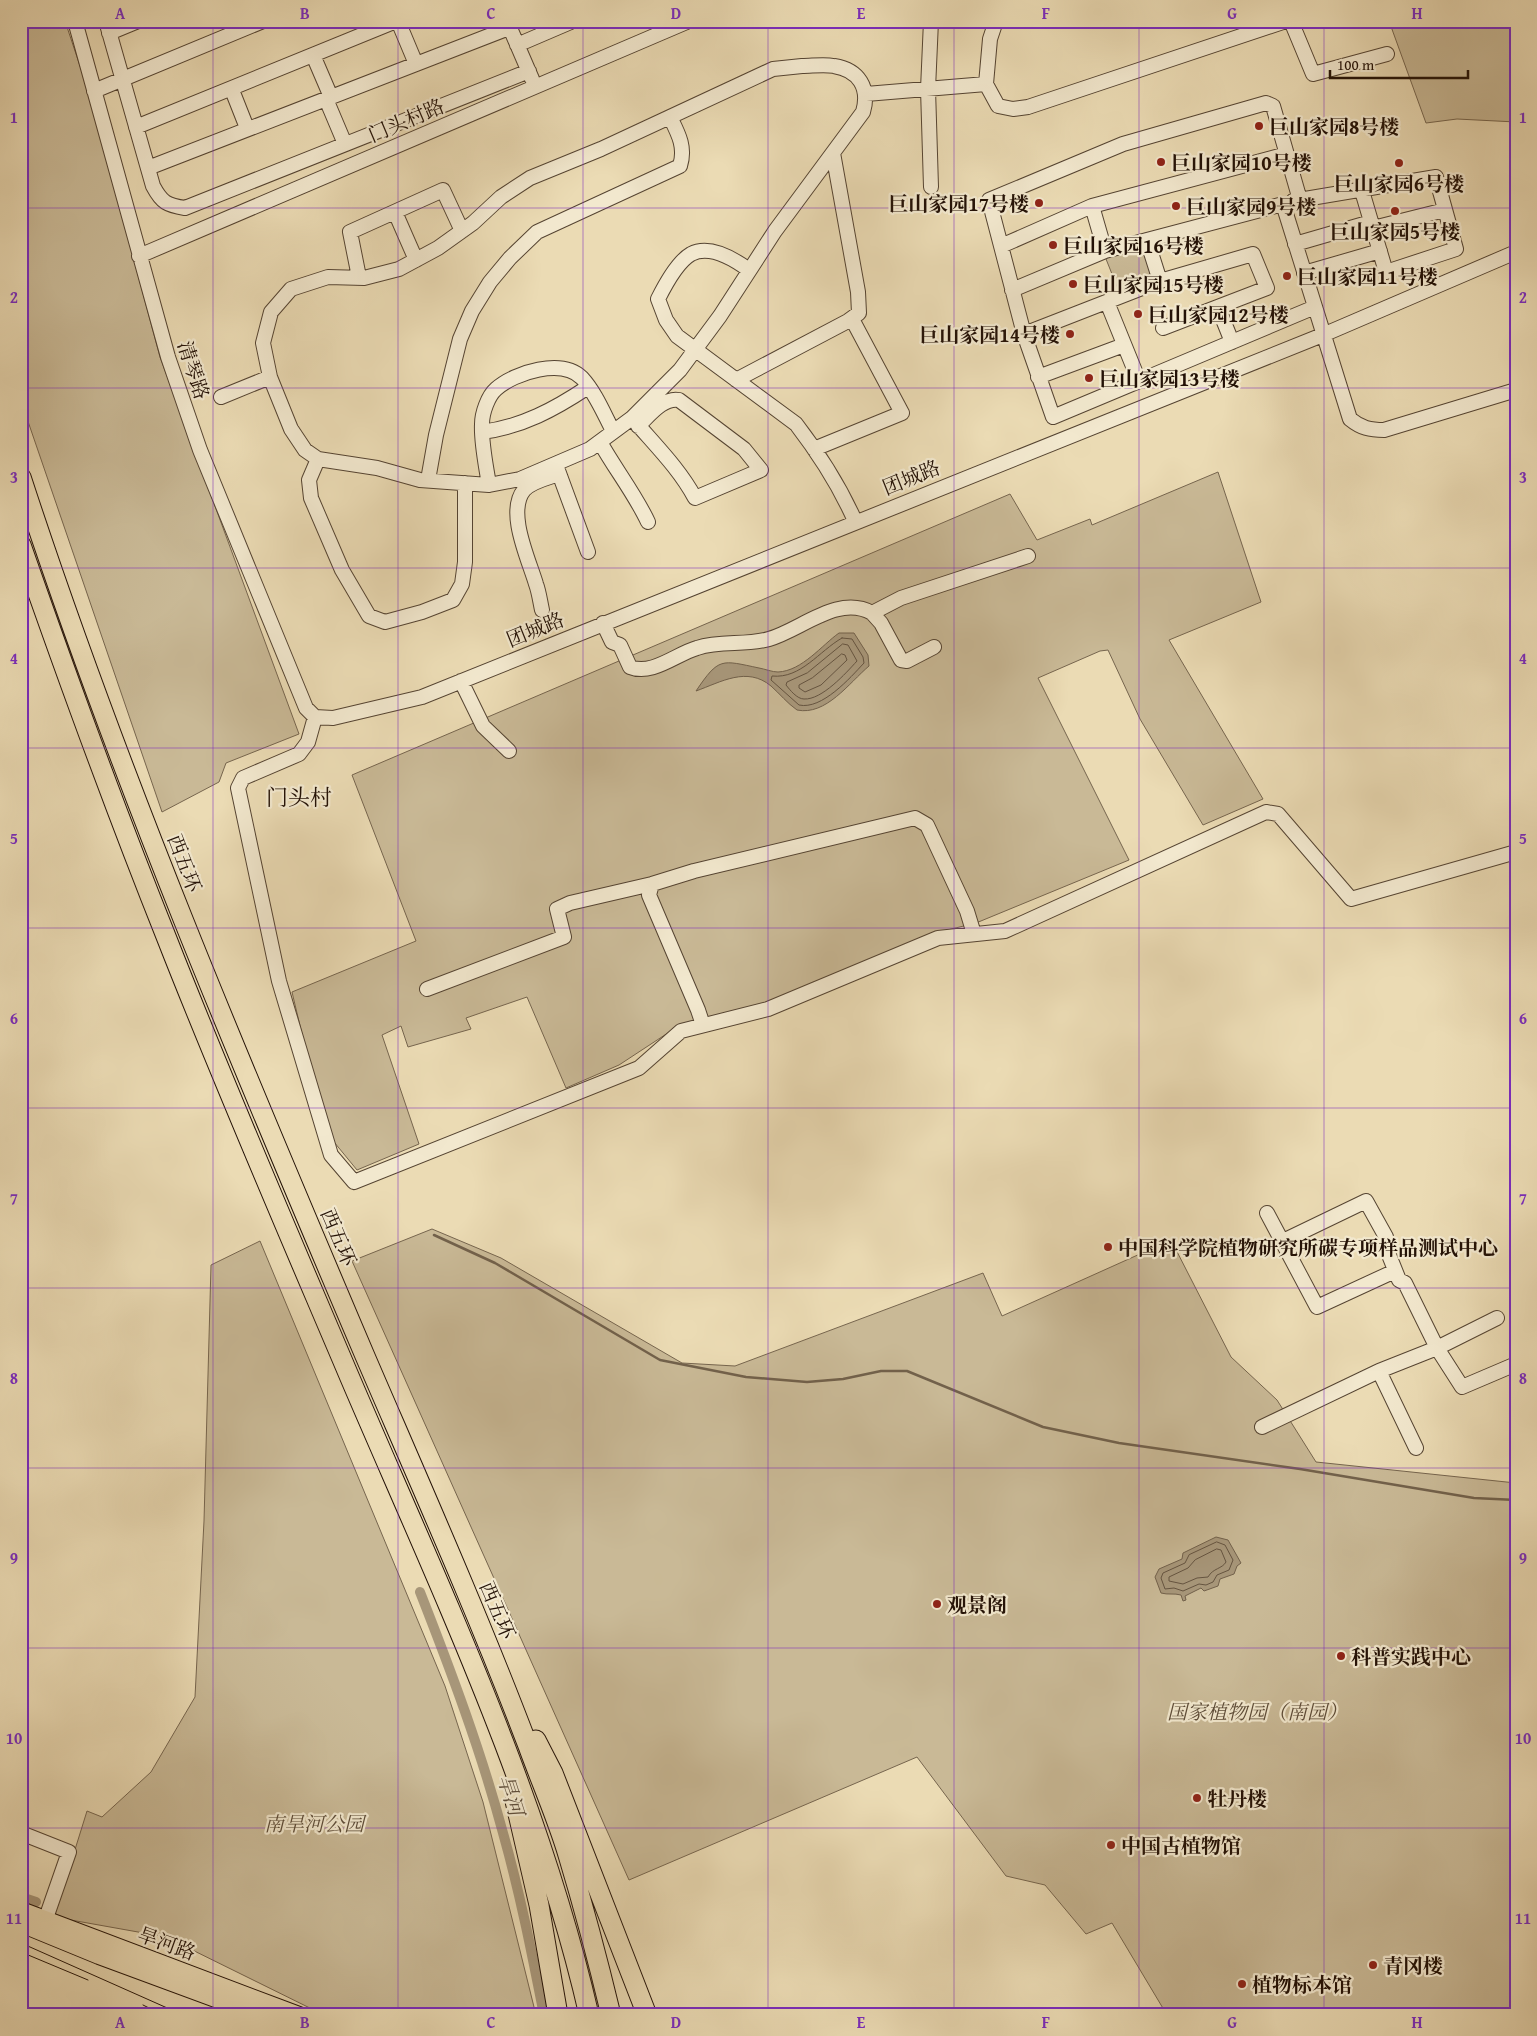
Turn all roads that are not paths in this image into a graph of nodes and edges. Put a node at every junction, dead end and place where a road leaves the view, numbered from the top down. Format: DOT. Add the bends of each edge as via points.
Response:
graph roads {
  1 [pos="75,21"];
  2 [pos="138,21"];
  3 [pos="263,21"];
  4 [pos="397,21"];
  5 [pos="573,21"];
  6 [pos="689,21"];
  7 [pos="932,21"];
  8 [pos="996,21"];
  9 [pos="1286,21"];
  10 [pos="1291,21"];
  11 [pos="508,24"];
  12 [pos="107,27"];
  13 [pos="517,45"];
  14 [pos="1386,54"];
  15 [pos="313,55"];
  16 [pos="416,64"];
  17 [pos="529,71"];
  18 [pos="122,79"];
  19 [pos="986,84"];
  20 [pos="536,87"];
  21 [pos="928,89"];
  22 [pos="232,90"];
  23 [pos="94,91"];
  24 [pos="866,94"];
  25 [pos="328,98"];
  26 [pos="670,117"];
  27 [pos="136,127"];
  28 [pos="247,128"];
  29 [pos="345,144"];
  30 [pos="832,153"];
  31 [pos="1287,154"];
  32 [pos="148,168"];
  33 [pos="931,187"];
  34 [pos="1362,191"];
  35 [pos="1300,200"];
  36 [pos="1283,204"];
  37 [pos="1092,206"];
  38 [pos="1445,210"];
  39 [pos="395,212"];
  40 [pos="1372,225"];
  41 [pos="462,231"];
  42 [pos="1147,240"];
  43 [pos="1295,244"];
  44 [pos="1001,246"];
  45 [pos="1380,250"];
  46 [pos="1105,251"];
  47 [pos="1516,252"];
  48 [pos="139,256"];
  49 [pos="416,260"];
  50 [pos="749,270"];
  51 [pos="1304,273"];
  52 [pos="358,277"];
  53 [pos="1160,281"];
  54 [pos="1012,290"];
  55 [pos="1107,302"];
  56 [pos="1218,307"];
  57 [pos="1315,308"];
  58 [pos="852,319"];
  59 [pos="1163,328"];
  60 [pos="1024,334"];
  61 [pos="1325,334"];
  62 [pos="1232,342"];
  63 [pos="1124,345"];
  64 [pos="695,350"];
  65 [pos="270,377"];
  66 [pos="1038,378"];
  67 [pos="736,380"];
  68 [pos="1139,381"];
  69 [pos="588,387"];
  70 [pos="1516,390"];
  71 [pos="222,398"];
  72 [pos="635,422"];
  73 [pos="613,431"];
  74 [pos="482,432"];
  75 [pos="600,442"];
  76 [pos="814,449"];
  77 [pos="318,460"];
  78 [pos="558,469"];
  79 [pos="21,478"];
  80 [pos="428,480"];
  81 [pos="466,483"];
  82 [pos="489,485"];
  83 [pos="855,521"];
  84 [pos="648,522"];
  85 [pos="21,545"];
  86 [pos="588,552"];
  87 [pos="1028,556"];
  88 [pos="542,610"];
  89 [pos="872,613"];
  90 [pos="603,623"];
  91 [pos="934,647"];
  92 [pos="461,681"];
  93 [pos="315,717"];
  94 [pos="509,751"];
  95 [pos="1516,852"];
  96 [pos="652,884"];
  97 [pos="974,934"];
  98 [pos="427,989"];
  99 [pos="703,1025"];
  100 [pos="1267,1212"];
  101 [pos="1283,1241"];
  102 [pos="1395,1270"];
  103 [pos="1497,1318"];
  104 [pos="1437,1348"];
  105 [pos="1516,1364"];
  106 [pos="1379,1372"];
  107 [pos="1262,1427"];
  108 [pos="1416,1448"];
  109 [pos="500,1672"];
  110 [pos="497,1722"];
  111 [pos="21,1832"];
  112 [pos="21,1910"];
  113 [pos="46,1918"];
  114 [pos="21,1924"];
  115 [pos="259,2015"];
  116 [pos="299,2015"];
  117 [pos="558,2015"];
  118 [pos="589,2015"];
  119 [pos="611,2015"];
  120 [pos="647,2015"];
  1 -- 23 [label="street, 清琴路"];
  2 -- 12 [label="street"];
  3 -- 18 [label="street"];
  4 -- 15 [label="street"];
  4 -- 16 [label="street"];
  5 -- 13 [label="street"];
  6 -- 20 [label="street, 门头村路"];
  7 -- 21 [label="street"];
  8 -- 19 [label="street" via="990,39"];
  9 -- 19 [label="street" via="1028,107 998,106"];
  10 -- 14 [label="street" via="1313,74"];
  11 -- 13 [label="street"];
  11 -- 16 [label="street"];
  12 -- 18 [label="street"];
  13 -- 17 [label="street"];
  15 -- 22 [label="street"];
  15 -- 25 [label="street"];
  16 -- 25 [label="street"];
  17 -- 20 [label="street"];
  17 -- 29 [label="street"];
  18 -- 23 [label="street"];
  18 -- 27 [label="street"];
  19 -- 21 [label="street"];
  20 -- 48 [label="street, 门头村路"];
  21 -- 24 [label="street"];
  21 -- 33 [label="street"];
  22 -- 27 [label="street"];
  22 -- 28 [label="street"];
  23 -- 48 [label="street, 清琴路"];
  24 -- 26 [label="street" via="866,89 855,75 835,66 773,69"];
  24 -- 30 [label="street" via="863,112"];
  25 -- 28 [label="street"];
  25 -- 29 [label="street"];
  26 -- 41 [label="street" via="530,178 501,197"];
  26 -- 80 [label="street" via="682,143 680,166 537,232 490,282 460,339"];
  27 -- 32 [label="street"];
  28 -- 32 [label="street"];
  29 -- 32 [label="street" via="185,208 160,200"];
  30 -- 50 [label="street"];
  30 -- 58 [label="street" via="858,292 859,314"];
  31 -- 35 [label="street"];
  31 -- 37 [label="street"];
  31 -- 44 [label="street" via="1273,106 1266,103 1123,144 989,200"];
  34 -- 35 [label="street"];
  34 -- 38 [label="street" via="1436,177"];
  34 -- 40 [label="street"];
  35 -- 36 [label="street"];
  36 -- 42 [label="street"];
  36 -- 43 [label="street"];
  37 -- 44 [label="street"];
  37 -- 46 [label="street"];
  38 -- 40 [label="street"];
  38 -- 45 [label="street" via="1456,249 1386,272"];
  39 -- 41 [label="street" via="443,190"];
  39 -- 49 [label="street"];
  39 -- 52 [label="street" via="350,232"];
  40 -- 43 [label="street"];
  40 -- 45 [label="street"];
  41 -- 49 [label="street"];
  42 -- 46 [label="street"];
  42 -- 53 [label="street"];
  43 -- 51 [label="street"];
  44 -- 54 [label="street"];
  45 -- 51 [label="street"];
  46 -- 54 [label="street"];
  47 -- 61 [label="street, 团城路"];
  48 -- 93 [label="street, 清琴路" via="200,450 306,708"];
  49 -- 52 [label="street" via="399,269"];
  50 -- 64 [label="street"];
  50 -- 64 [label="street" via="725,255 691,254 667,280 658,299 663,313 677,336"];
  51 -- 57 [label="street"];
  52 -- 65 [label="street" via="328,277 292,289 271,312 263,343"];
  53 -- 55 [label="street"];
  53 -- 56 [label="street" via="1252,254 1267,288"];
  54 -- 60 [label="street"];
  55 -- 60 [label="street"];
  55 -- 63 [label="street"];
  56 -- 59 [label="street"];
  56 -- 62 [label="street"];
  57 -- 61 [label="street"];
  57 -- 62 [label="street"];
  58 -- 67 [label="street"];
  58 -- 76 [label="street" via="902,413"];
  60 -- 66 [label="street"];
  61 -- 70 [label="street" via="1350,419 1370,430 1384,430"];
  61 -- 83 [label="street, 团城路"];
  62 -- 68 [label="street"];
  63 -- 66 [label="street"];
  63 -- 68 [label="street"];
  64 -- 67 [label="street"];
  64 -- 72 [label="street"];
  65 -- 71 [label="street"];
  65 -- 77 [label="street" via="291,429 305,450"];
  66 -- 68 [label="street" via="1053,416"];
  67 -- 76 [label="street" via="796,424"];
  69 -- 73 [label="street"];
  69 -- 74 [label="street" via="530,420"];
  69 -- 74 [label="street" via="581,377 562,368 544,368 524,374 496,389 488,402"];
  72 -- 72 [label="street" via="676,468 695,498 761,470 744,449 679,400 672,398"];
  72 -- 73 [label="street"];
  73 -- 75 [label="street"];
  74 -- 82 [label="street"];
  75 -- 78 [label="street"];
  75 -- 84 [label="street"];
  76 -- 83 [label="street" via="845,498"];
  77 -- 80 [label="street" via="377,468"];
  77 -- 81 [label="street" via="309,480 312,498 342,570 369,616 385,622 453,600 462,584 465,562"];
  78 -- 82 [label="street"];
  78 -- 86 [label="street"];
  78 -- 88 [label="street" via="525,490 519,501 522,540"];
  79 -- 109 [label="highway, 西五环" via="86,663 188,932"];
  80 -- 81 [label="street"];
  81 -- 82 [label="street"];
  83 -- 90 [label="street, 团城路"];
  85 -- 110 [label="highway" via="167,940"];
  87 -- 89 [label="street" via="901,598"];
  89 -- 90 [label="street" via="846,608 769,639 696,648 639,671 630,667 620,645 612,642"];
  89 -- 91 [label="street" via="881,623 900,660 907,661"];
  90 -- 92 [label="street, 团城路"];
  92 -- 93 [label="street, 团城路" via="422,696 333,718"];
  92 -- 94 [label="street" via="483,726"];
  93 -- 99 [label="street" via="308,742 299,754 243,778 238,788 279,981 331,1155 354,1182 639,1068 681,1031"];
  95 -- 97 [label="street" via="1351,899 1278,814 1266,812 1005,931"];
  96 -- 97 [label="street" via="915,818 927,825 967,911"];
  96 -- 98 [label="street" via="557,909 564,937"];
  96 -- 99 [label="street" via="649,895"];
  97 -- 99 [label="street" via="938,938 768,1009"];
  100 -- 101 [label="street"];
  101 -- 102 [label="street" via="1317,1307"];
  101 -- 102 [label="street" via="1366,1201 1386,1237 1385,1245"];
  102 -- 104 [label="street" via="1399,1280 1405,1283"];
  103 -- 104 [label="street"];
  104 -- 105 [label="street" via="1462,1387"];
  104 -- 106 [label="street"];
  106 -- 107 [label="street"];
  106 -- 108 [label="street"];
  109 -- 119 [label="highway, 西五环" via="567,1851"];
  109 -- 120 [label="highway" via="553,1773"];
  110 -- 117 [label="highway" via="539,1905"];
  110 -- 118 [label="highway" via="546,1858"];
  111 -- 113 [label="street" via="69,1852"];
  112 -- 113 [label="main road, 旱河路"];
  113 -- 116 [label="main road, 旱河路" via="112,1946"];
  114 -- 115 [label="main road, 旱河路"];
}
